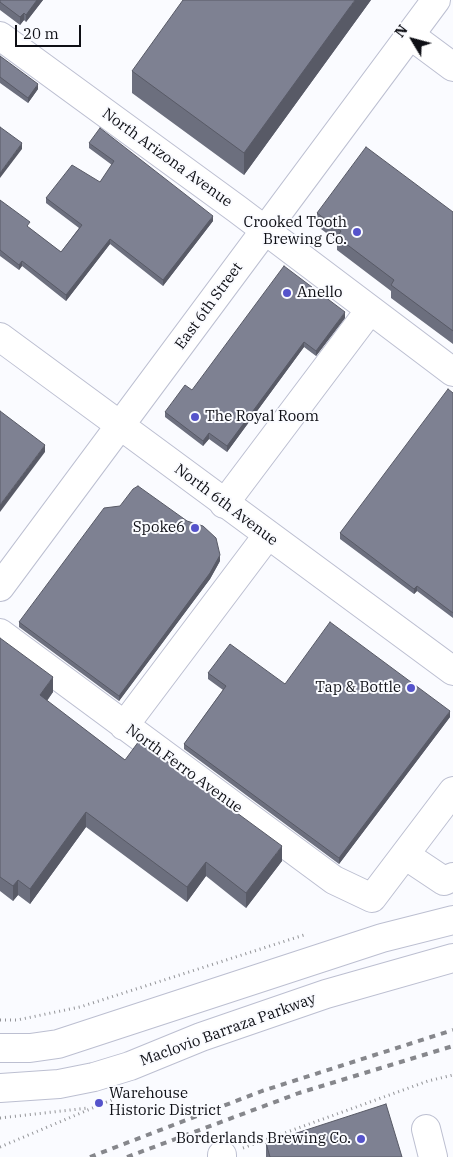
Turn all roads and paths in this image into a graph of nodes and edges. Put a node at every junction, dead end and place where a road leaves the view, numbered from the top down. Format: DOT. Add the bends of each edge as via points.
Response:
graph roads {
  1 [pos="436,0"];
  2 [pos="410,35"];
  3 [pos="0,36"];
  4 [pos="453,67"];
  5 [pos="265,230"];
  6 [pos="370,310"];
  7 [pos="0,337"];
  8 [pos="453,372"];
  9 [pos="121,426"];
  10 [pos="224,504"];
  11 [pos="267,536"];
  12 [pos="0,587"];
  13 [pos="0,633"];
  14 [pos="453,671"];
  15 [pos="124,726"];
  16 [pos="453,791"];
  17 [pos="405,856"];
  18 [pos="453,877"];
  19 [pos="453,920"];
  20 [pos="305,935"];
  21 [pos="453,958"];
  22 [pos="0,1020"];
  23 [pos="0,1048"];
  24 [pos="453,1075"];
  25 [pos="0,1088"];
  26 [pos="0,1118"];
  27 [pos="426,1129"];
  28 [pos="0,1147"];
  29 [pos="222,1156"];
  30 [pos="433,1157"];
  1 -- 2 [label="main road, East 6th Street"];
  2 -- 4 [label="main road"];
  2 -- 5 [label="main road, East 6th Street"];
  3 -- 5 [label="main road, North Arizona Avenue"];
  5 -- 6 [label="main road, North Arizona Avenue"];
  5 -- 9 [label="main road, East 6th Street"];
  6 -- 8 [label="main road, North Arizona Avenue"];
  6 -- 10 [label="main road"];
  7 -- 9 [label="main road, North 6th Avenue"];
  9 -- 10 [label="main road, North 6th Avenue"];
  9 -- 12 [label="main road, East 6th Street"];
  10 -- 11 [label="main road, North 6th Avenue"];
  11 -- 14 [label="main road, North 6th Avenue"];
  11 -- 15 [label="main road"];
  13 -- 15 [label="main road, North Ferro Avenue"];
  15 -- 17 [label="main road, North Ferro Avenue" via="334,880 372,898"];
  16 -- 17 [label="main road"];
  17 -- 18 [label="main road" via="444,881"];
  19 -- 23 [label="main road" via="382,938 58,1044"];
  20 -- 22 [label="path" via="80,1006 18,1020"];
  21 -- 25 [label="main road, Maclovio Barraza Parkway" via="326,994 201,1037 130,1066 59,1084"];
  24 -- 29 [label="path" via="428,1081"];
  26 -- 28 [label="path" via="91,1108"];
  27 -- 30 [label="main road"];
}
